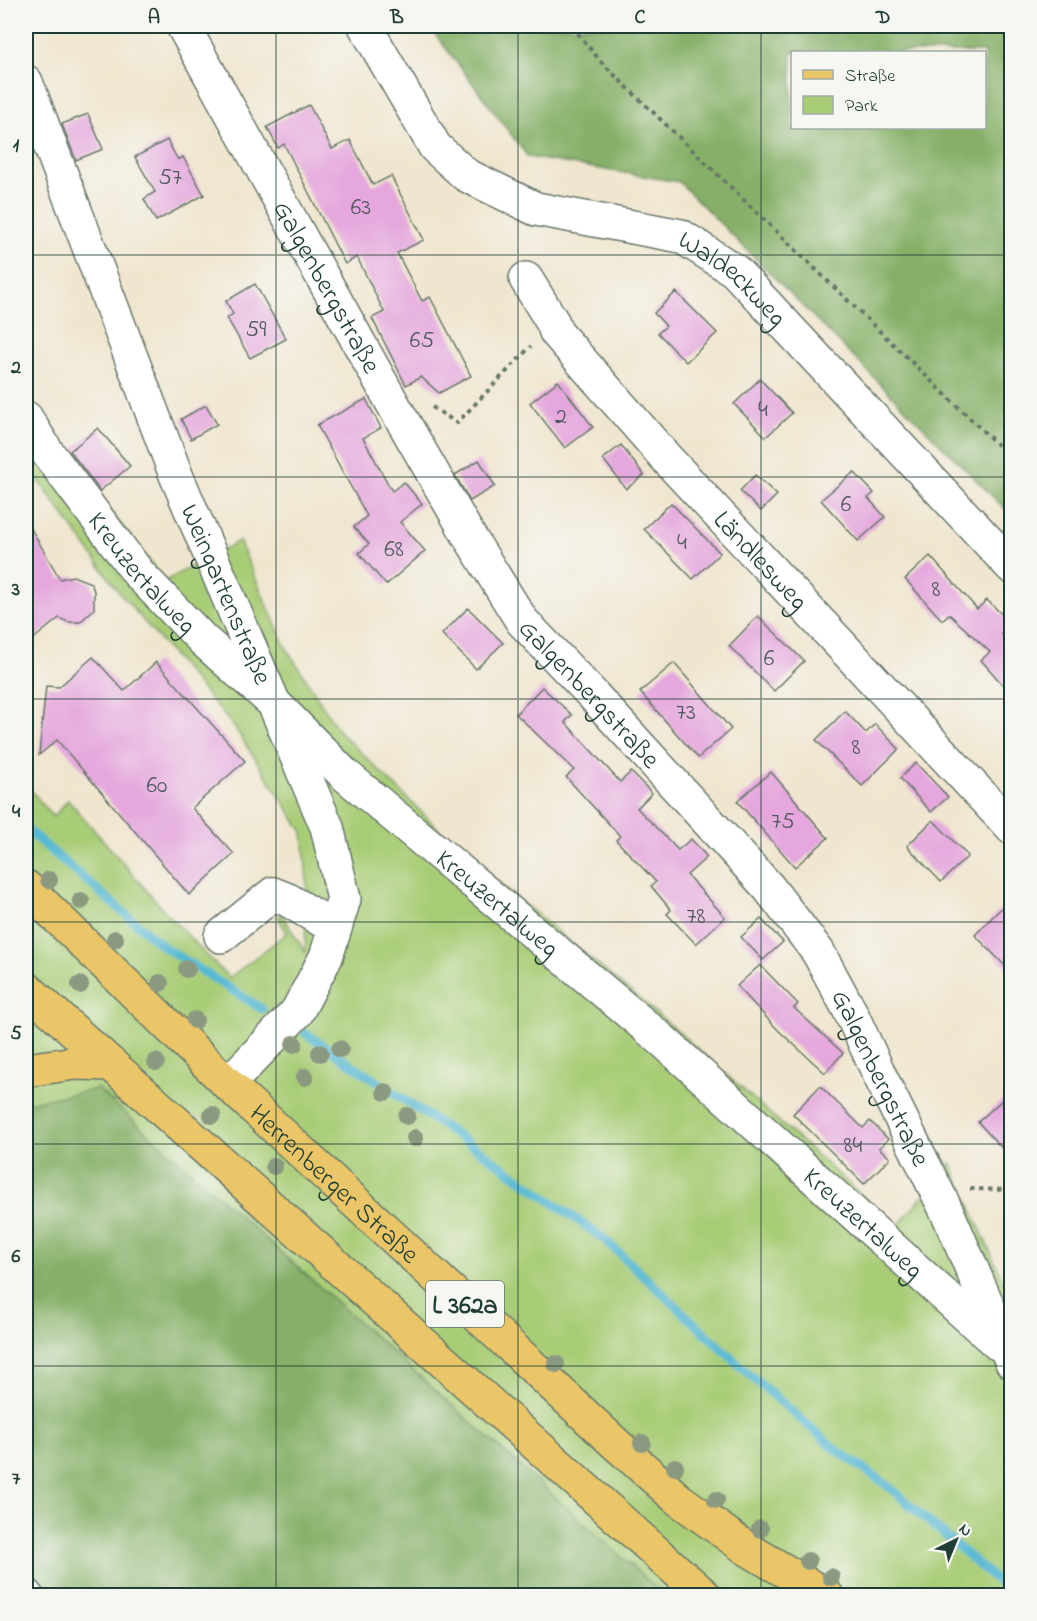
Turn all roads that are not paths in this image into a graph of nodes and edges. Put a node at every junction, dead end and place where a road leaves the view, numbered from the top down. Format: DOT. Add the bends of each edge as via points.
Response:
graph roads {
  1 [pos="183,26"];
  2 [pos="365,26"];
  3 [pos="26,82"];
  4 [pos="526,279"];
  5 [pos="26,418"];
  6 [pos="1011,567"];
  7 [pos="275,704"];
  8 [pos="1011,828"];
  9 [pos="26,886"];
  10 [pos="335,928"];
  11 [pos="221,936"];
  12 [pos="26,988"];
  13 [pos="111,1064"];
  14 [pos="26,1070"];
  15 [pos="228,1084"];
  16 [pos="1010,1356"];
  17 [pos="705,1596"];
  18 [pos="826,1596"];
  1 -- 16 [label="street, Galgenbergstraße" via="393,404 522,621 769,888 818,952 949,1216"];
  2 -- 6 [label="street, Waldeckweg" via="435,147 466,176 536,208 681,236 735,271"];
  3 -- 7 [label="street, Weingartenstraße" via="176,475"];
  4 -- 8 [label="street, Ländlesweg" via="556,332 667,459"];
  5 -- 7 [label="street, Kreuzertalweg" via="139,574 203,640"];
  7 -- 10 [label="street, Weingartenstraße" via="327,827 344,899"];
  7 -- 16 [label="street, Kreuzertalweg" via="344,774 662,1040"];
  9 -- 15 [label="main road, Herrenberger Straße / L 362a"];
  10 -- 11 [label="street" via="273,894"];
  10 -- 15 [label="street, Weingartenstraße" via="326,957 297,1012"];
  12 -- 13 [label="main road"];
  13 -- 14 [label="main road" via="75,1063"];
  13 -- 17 [label="main road"];
  15 -- 18 [label="main road, Herrenberger Straße / L 362a" via="678,1499 746,1548"];
}
